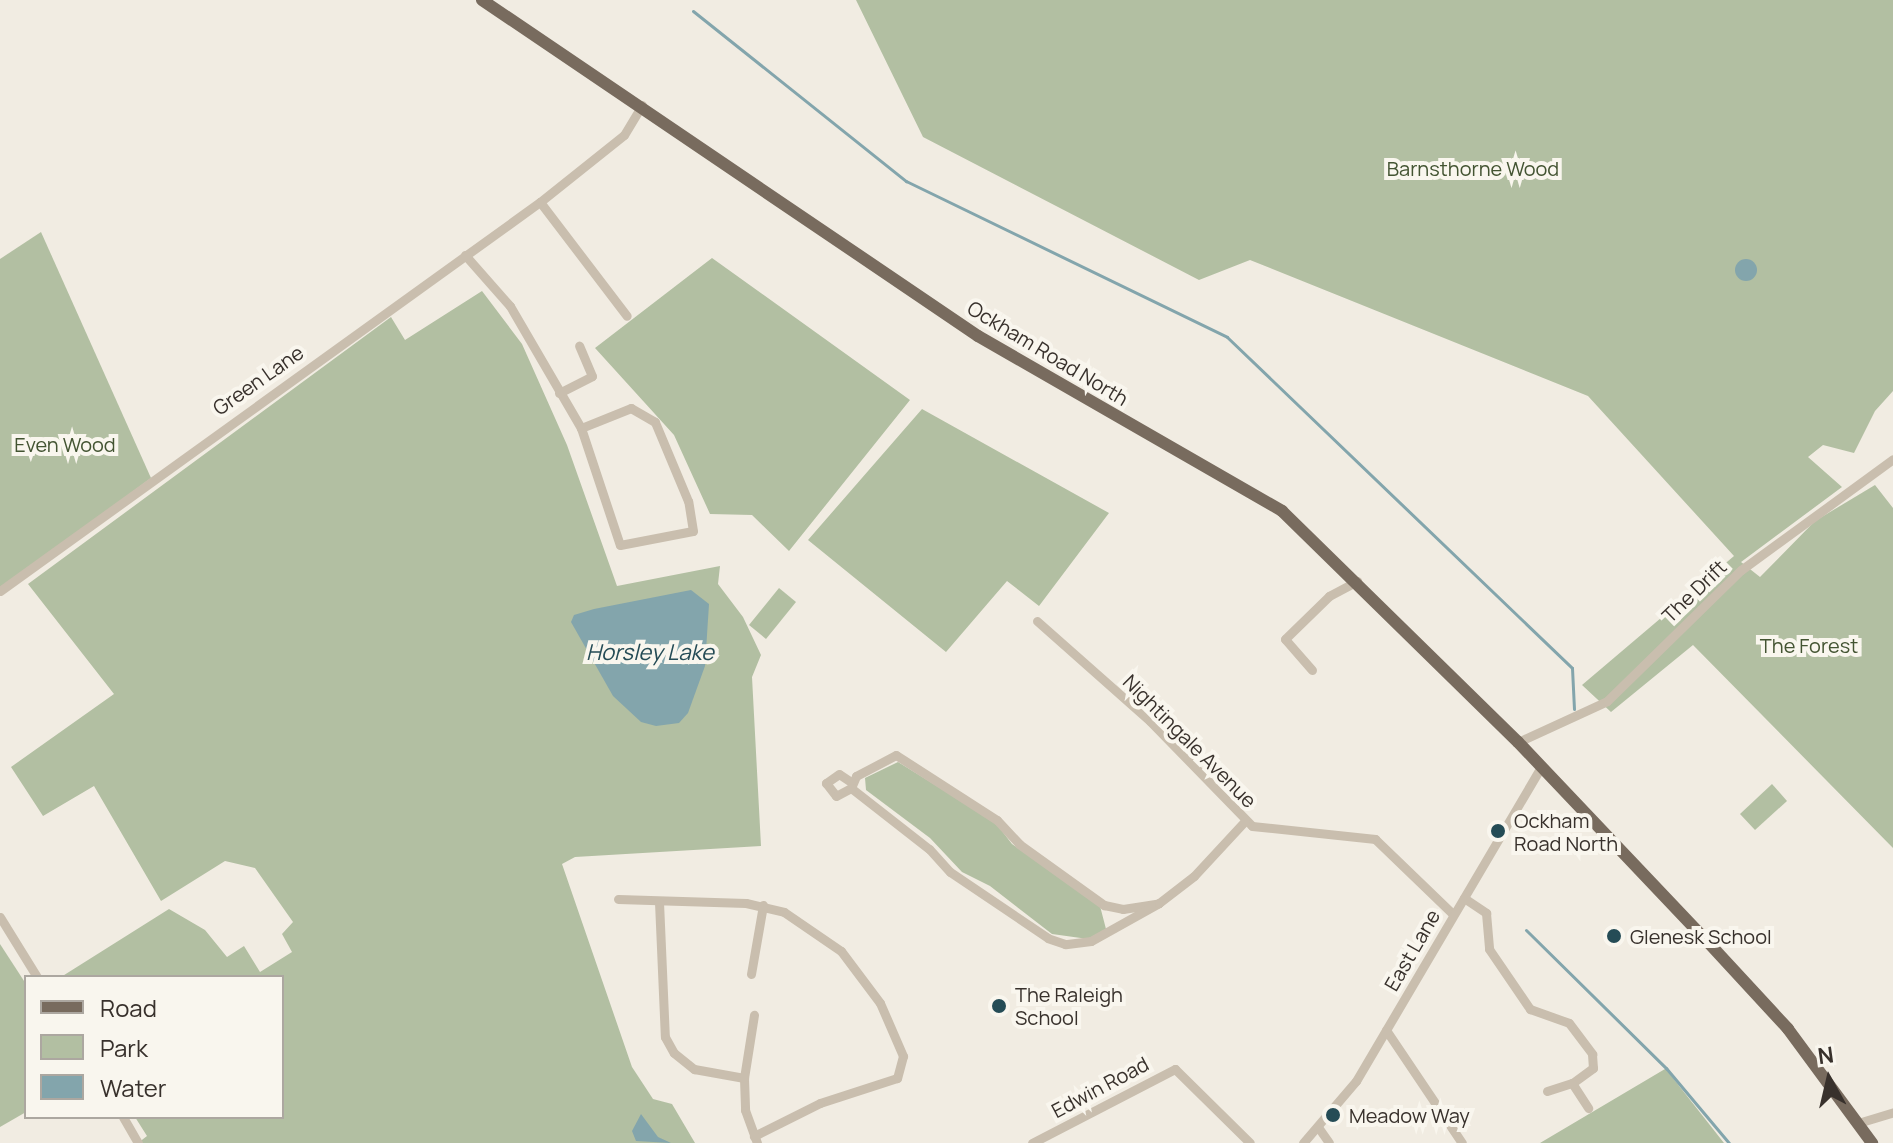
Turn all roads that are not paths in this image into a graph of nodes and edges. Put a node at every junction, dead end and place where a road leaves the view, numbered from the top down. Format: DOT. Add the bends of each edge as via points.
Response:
graph roads {
  1 [pos="482,0"];
  2 [pos="642,105"];
  3 [pos="540,202"];
  4 [pos="465,255"];
  5 [pos="627,316"];
  6 [pos="579,346"];
  7 [pos="559,393"];
  8 [pos="581,428"];
  9 [pos="1893,459"];
  10 [pos="1357,581"];
  11 [pos="0,591"];
  12 [pos="1037,621"];
  13 [pos="1312,670"];
  14 [pos="1518,742"];
  15 [pos="1541,767"];
  16 [pos="1245,821"];
  17 [pos="1464,898"];
  18 [pos="618,899"];
  19 [pos="659,902"];
  20 [pos="1159,903"];
  21 [pos="763,905"];
  22 [pos="1104,905"];
  23 [pos="1453,914"];
  24 [pos="0,917"];
  25 [pos="1109,931"];
  26 [pos="751,974"];
  27 [pos="36,975"];
  28 [pos="754,1015"];
  29 [pos="1386,1030"];
  30 [pos="744,1078"];
  31 [pos="1572,1083"];
  32 [pos="1547,1091"];
  33 [pos="1588,1108"];
  34 [pos="1893,1112"];
  35 [pos="124,1119"];
  36 [pos="1858,1123"];
  37 [pos="1318,1127"];
  38 [pos="756,1139"];
  39 [pos="1248,1142"];
  40 [pos="138,1143"];
  41 [pos="1032,1143"];
  42 [pos="1303,1143"];
  43 [pos="1329,1143"];
  44 [pos="1462,1143"];
  45 [pos="1872,1143"];
  1 -- 2 [label="main road, Ockham Road North"];
  2 -- 3 [label="street, Green Lane" via="624,135"];
  2 -- 10 [label="main road, Ockham Road North" via="978,336 1282,511"];
  3 -- 4 [label="street, Green Lane"];
  3 -- 5 [label="street"];
  4 -- 7 [label="street" via="510,306"];
  4 -- 11 [label="street, Green Lane"];
  6 -- 7 [label="street" via="592,376"];
  7 -- 8 [label="street"];
  8 -- 8 [label="street" via="620,545 693,531 688,501 655,422 631,408"];
  9 -- 14 [label="street, The Drift" via="1741,570 1607,701"];
  10 -- 13 [label="street" via="1329,596 1285,639"];
  10 -- 14 [label="main road, Ockham Road North"];
  12 -- 16 [label="street, Nightingale Avenue" via="1171,741"];
  14 -- 15 [label="main road, Ockham Road North"];
  15 -- 17 [label="street, East Lane"];
  15 -- 36 [label="main road, Ockham Road North" via="1788,1029"];
  16 -- 20 [label="street" via="1194,876"];
  16 -- 23 [label="street, Nightingale Avenue" via="1263,829 1375,839"];
  17 -- 23 [label="street, East Lane"];
  17 -- 31 [label="street" via="1486,913 1486,942 1530,1009 1569,1023 1592,1054 1593,1068"];
  18 -- 19 [label="street"];
  19 -- 21 [label="street"];
  19 -- 30 [label="street" via="662,1020 669,1045 694,1069"];
  20 -- 22 [label="street" via="1123,909"];
  20 -- 25 [label="street"];
  21 -- 26 [label="street"];
  21 -- 38 [label="street" via="809,926 850,961 880,1003 904,1061 893,1081 820,1103"];
  22 -- 25 [label="street" via="1115,918"];
  22 -- 25 [label="street" via="1019,844 997,820 903,756 889,756 851,785 950,872 1053,940 1078,944"];
  23 -- 29 [label="street, East Lane"];
  24 -- 27 [label="street"];
  28 -- 30 [label="street"];
  29 -- 37 [label="street, East Lane" via="1348,1093"];
  29 -- 44 [label="street"];
  30 -- 38 [label="street" via="745,1110"];
  31 -- 32 [label="street"];
  31 -- 33 [label="street"];
  34 -- 36 [label="street"];
  35 -- 40 [label="street"];
  36 -- 45 [label="main road, Ockham Road North"];
  37 -- 42 [label="street, East Lane"];
  37 -- 43 [label="street"];
  39 -- 41 [label="street, Edwin Road" via="1175,1069"];
}
